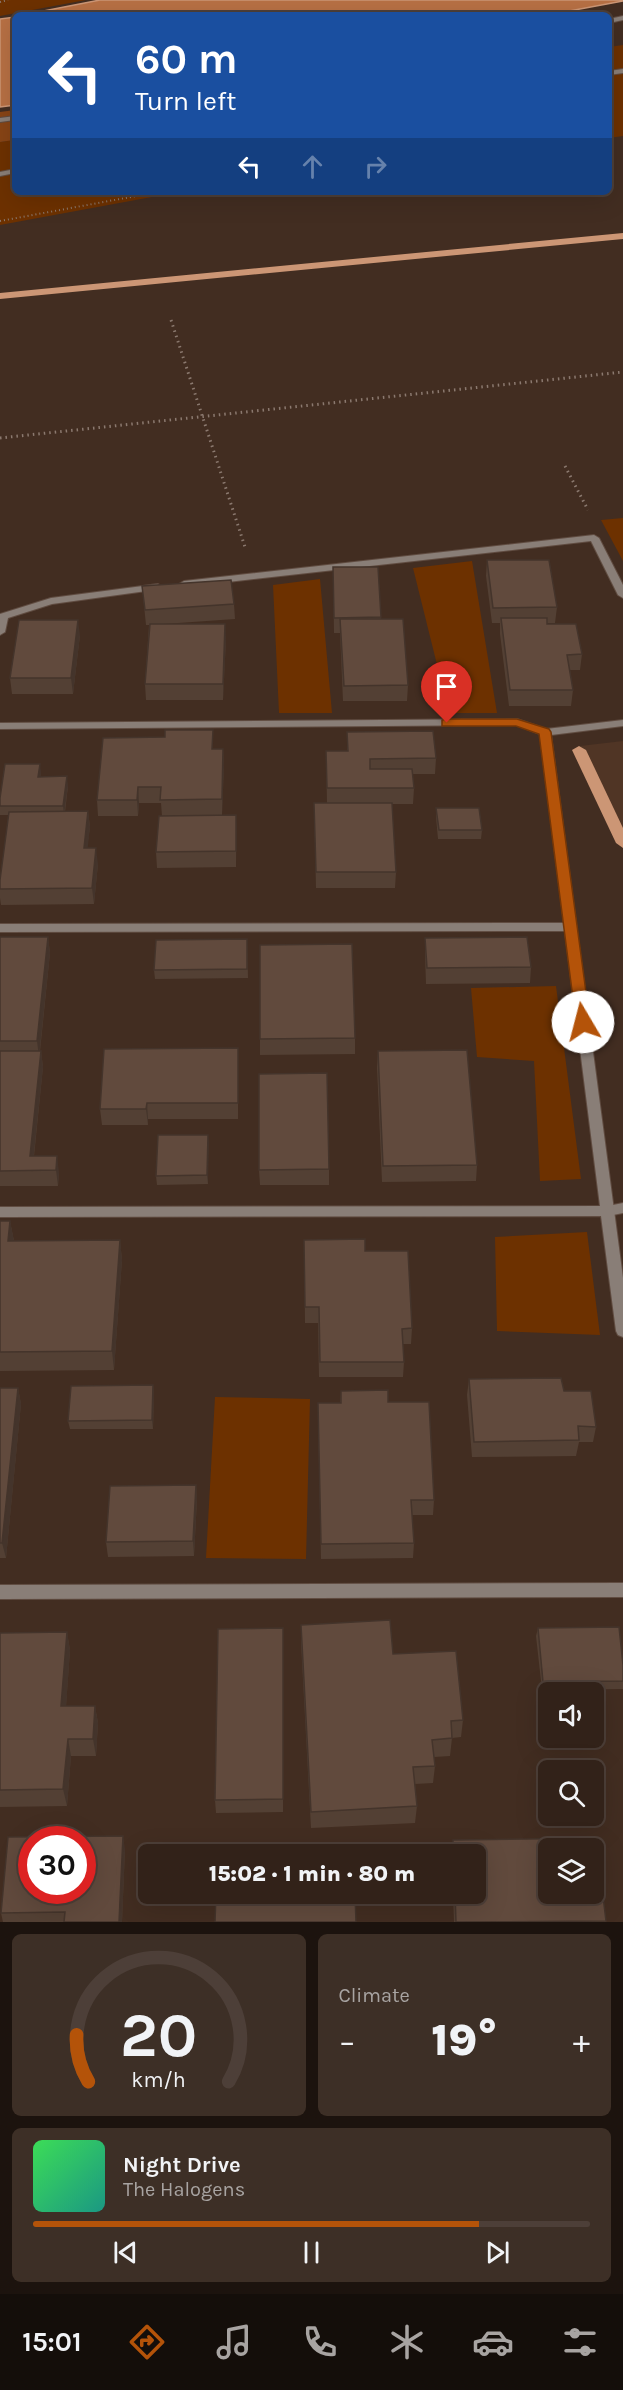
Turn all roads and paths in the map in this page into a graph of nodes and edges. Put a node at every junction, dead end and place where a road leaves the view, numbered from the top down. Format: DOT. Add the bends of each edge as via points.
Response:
graph roads {
  1 [pos="8,0"];
  2 [pos="0,2"];
  3 [pos="142,195"];
  4 [pos="0,221"];
  5 [pos="171,320"];
  6 [pos="623,372"];
  7 [pos="202,417"];
  8 [pos="0,438"];
  9 [pos="565,466"];
  10 [pos="594,538"];
  11 [pos="254,575"];
  12 [pos="175,585"];
  13 [pos="164,586"];
  14 [pos="623,595"];
  15 [pos="1,616"];
  16 [pos="0,632"];
  17 [pos="623,723"];
  18 [pos="0,726"];
  19 [pos="545,732"];
  20 [pos="570,927"];
  21 [pos="0,928"];
  22 [pos="623,1208"];
  23 [pos="608,1211"];
  24 [pos="0,1212"];
  25 [pos="623,1331"];
  26 [pos="623,1590"];
  27 [pos="0,1592"];
  1 -- 2 [label="path"];
  3 -- 4 [label="path"];
  5 -- 7 [label="path"];
  6 -- 7 [label="path"];
  7 -- 8 [label="path"];
  7 -- 11 [label="path"];
  9 -- 10 [label="path" via="596,526"];
  10 -- 11 [label="street"];
  10 -- 14 [label="street"];
  11 -- 12 [label="street"];
  13 -- 15 [label="street" via="51,601"];
  15 -- 16 [label="street"];
  17 -- 19 [label="street"];
  18 -- 19 [label="street" via="517,722"];
  19 -- 20 [label="street"];
  20 -- 21 [label="street"];
  20 -- 23 [label="street"];
  22 -- 23 [label="street"];
  23 -- 24 [label="street"];
  23 -- 25 [label="street"];
  26 -- 27 [label="street"];
}
